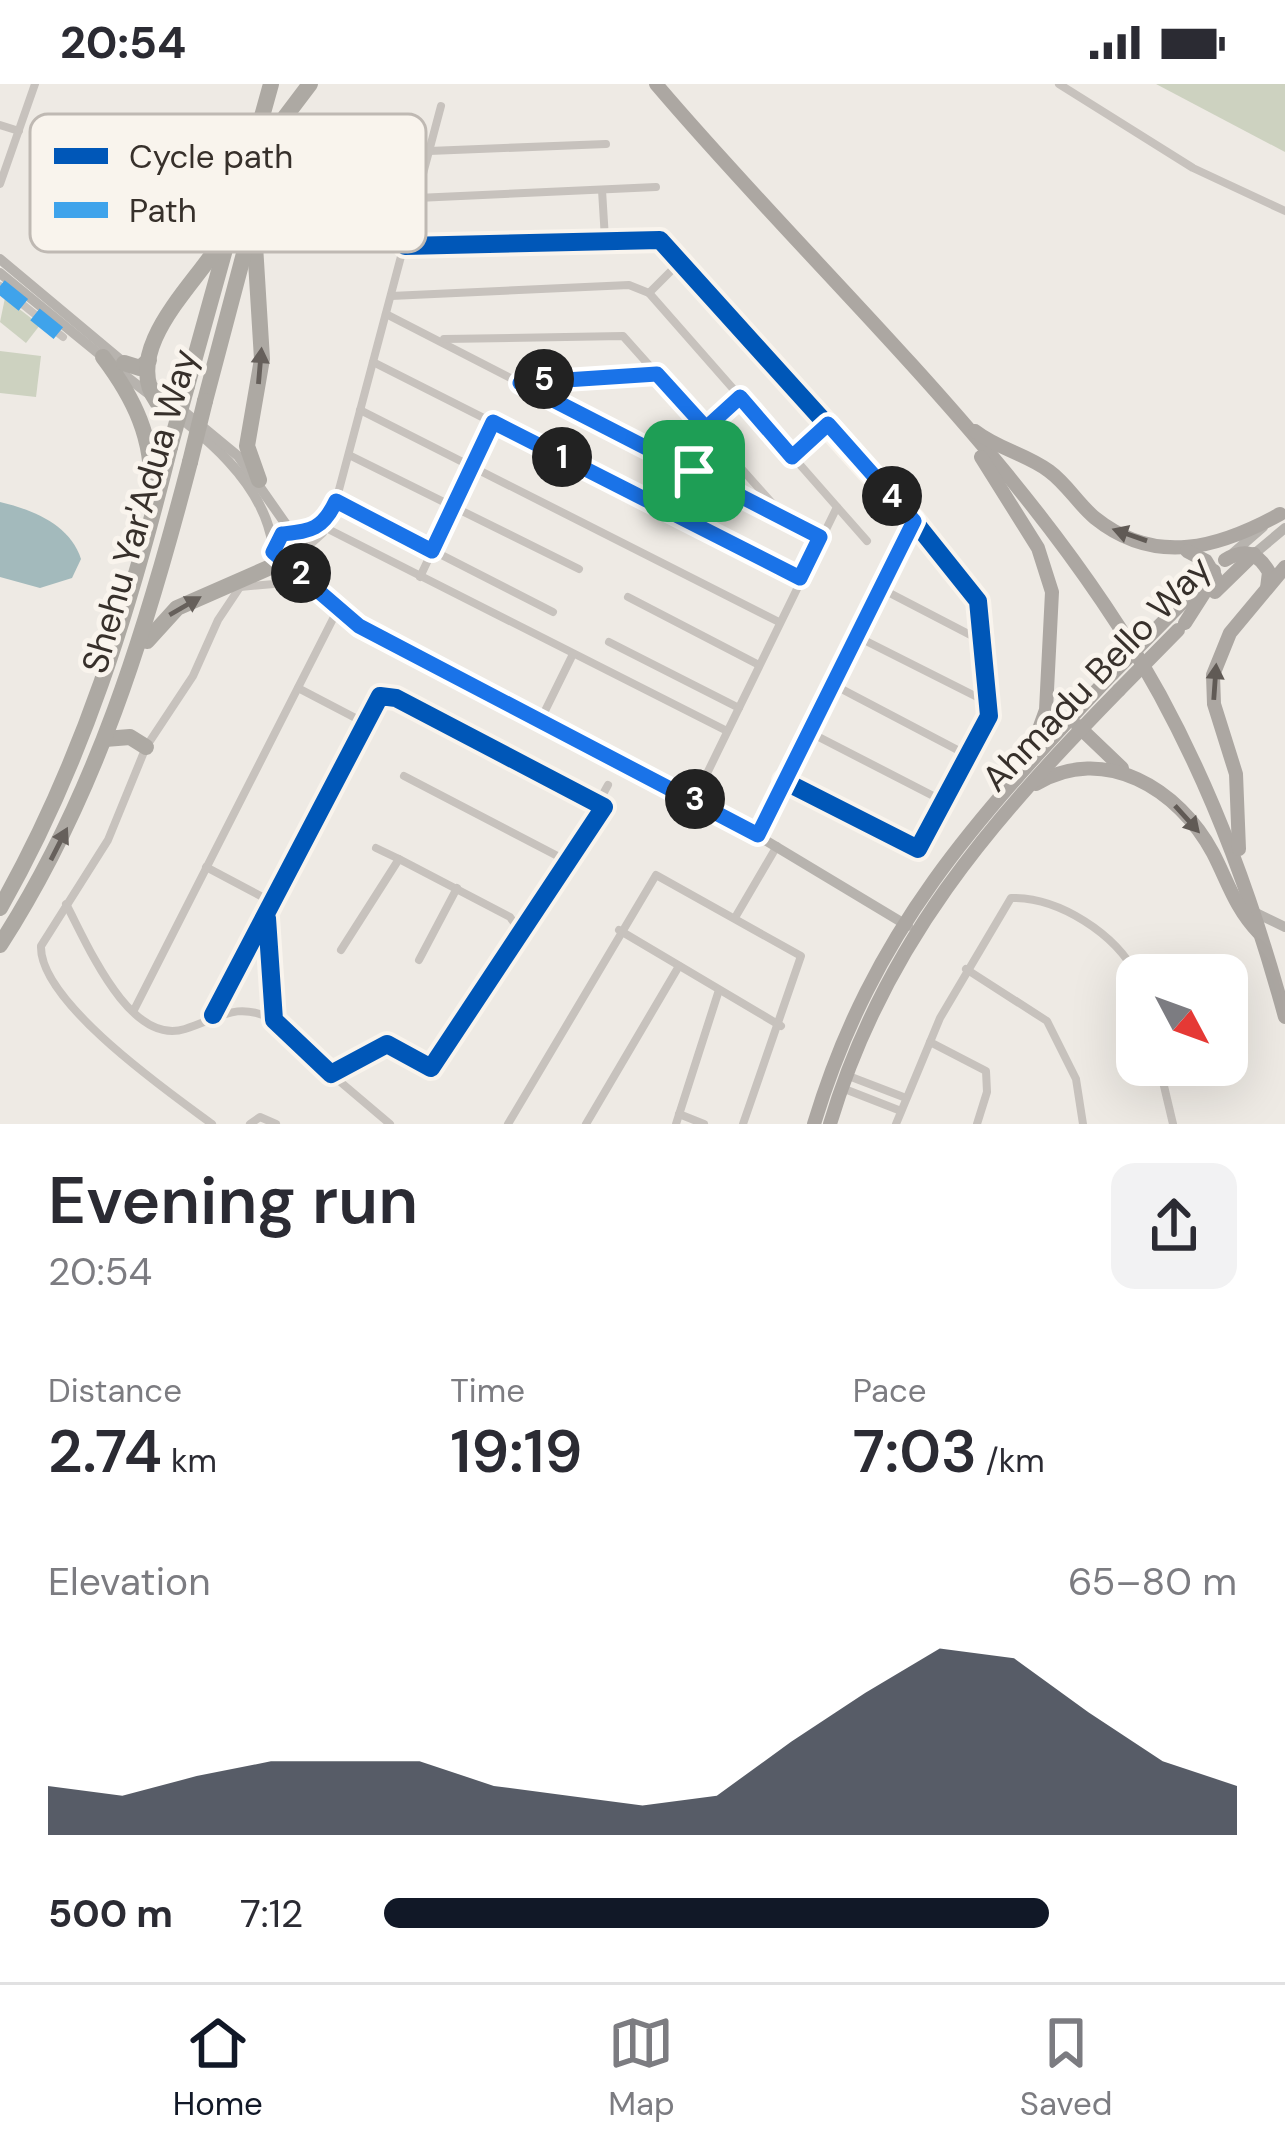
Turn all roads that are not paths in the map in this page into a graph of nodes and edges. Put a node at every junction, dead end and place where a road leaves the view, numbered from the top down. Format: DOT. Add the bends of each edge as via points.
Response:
graph roads {
  1 [pos="35,84"];
  2 [pos="271,84"];
  3 [pos="310,84"];
  4 [pos="644,84"];
  5 [pos="656,84"];
  6 [pos="1059,84"];
  7 [pos="441,106"];
  8 [pos="262,114"];
  9 [pos="290,114"];
  10 [pos="0,125"];
  11 [pos="693,128"];
  12 [pos="20,131"];
  13 [pos="606,144"];
  14 [pos="429,151"];
  15 [pos="426,163"];
  16 [pos="0,184"];
  17 [pos="656,187"];
  18 [pos="602,190"];
  19 [pos="426,198"];
  20 [pos="1285,211"];
  21 [pos="605,238"];
  22 [pos="426,245"];
  23 [pos="211,252"];
  24 [pos="223,252"];
  25 [pos="246,252"];
  26 [pos="255,252"];
  27 [pos="403,252"];
  28 [pos="0,259"];
  29 [pos="682,261"];
  30 [pos="0,273"];
  31 [pos="0,286"];
  32 [pos="649,293"];
  33 [pos="392,296"];
  34 [pos="386,314"];
  35 [pos="63,337"];
  36 [pos="439,339"];
  37 [pos="103,357"];
  38 [pos="149,360"];
  39 [pos="373,362"];
  40 [pos="124,364"];
  41 [pos="657,374"];
  42 [pos="520,383"];
  43 [pos="933,393"];
  44 [pos="154,394"];
  45 [pos="740,397"];
  46 [pos="360,410"];
  47 [pos="139,415"];
  48 [pos="493,422"];
  49 [pos="828,424"];
  50 [pos="706,428"];
  51 [pos="968,431"];
  52 [pos="349,454"];
  53 [pos="792,457"];
  54 [pos="472,466"];
  55 [pos="259,479"];
  56 [pos="334,506"];
  57 [pos="837,507"];
  58 [pos="453,508"];
  59 [pos="786,518"];
  60 [pos="1283,518"];
  61 [pos="914,521"];
  62 [pos="326,528"];
  63 [pos="295,535"];
  64 [pos="820,537"];
  65 [pos="867,541"];
  66 [pos="1176,547"];
  67 [pos="303,551"];
  68 [pos="432,551"];
  69 [pos="144,552"];
  70 [pos="1254,554"];
  71 [pos="280,557"];
  72 [pos="1220,565"];
  73 [pos="1285,567"];
  74 [pos="580,569"];
  75 [pos="420,577"];
  76 [pos="306,578"];
  77 [pos="800,578"];
  78 [pos="245,580"];
  79 [pos="880,588"];
  80 [pos="1268,588"];
  81 [pos="628,597"];
  82 [pos="337,611"];
  83 [pos="553,612"];
  84 [pos="779,622"];
  85 [pos="1177,623"];
  86 [pos="856,636"];
  87 [pos="609,642"];
  88 [pos="983,642"];
  89 [pos="573,654"];
  90 [pos="759,665"];
  91 [pos="1112,682"];
  92 [pos="832,684"];
  93 [pos="1048,685"];
  94 [pos="298,688"];
  95 [pos="123,690"];
  96 [pos="991,704"];
  97 [pos="739,707"];
  98 [pos="542,719"];
  99 [pos="365,723"];
  100 [pos="1076,723"];
  101 [pos="727,731"];
  102 [pos="808,732"];
  103 [pos="105,739"];
  104 [pos="146,747"];
  105 [pos="969,756"];
  106 [pos="1127,772"];
  107 [pos="404,776"];
  108 [pos="784,781"];
  109 [pos="608,785"];
  110 [pos="1009,794"];
  111 [pos="695,799"];
  112 [pos="946,802"];
  113 [pos="598,803"];
  114 [pos="758,835"];
  115 [pos="777,846"];
  116 [pos="376,848"];
  117 [pos="399,859"];
  118 [pos="569,862"];
  119 [pos="206,867"];
  120 [pos="1244,878"];
  121 [pos="457,887"];
  122 [pos="65,902"];
  123 [pos="274,903"];
  124 [pos="0,908"];
  125 [pos="1256,913"];
  126 [pos="736,916"];
  127 [pos="266,918"];
  128 [pos="909,927"];
  129 [pos="1285,927"];
  130 [pos="619,930"];
  131 [pos="521,934"];
  132 [pos="1263,938"];
  133 [pos="0,945"];
  134 [pos="341,950"];
  135 [pos="1119,954"];
  136 [pos="419,959"];
  137 [pos="679,966"];
  138 [pos="966,969"];
  139 [pos="719,990"];
  140 [pos="134,1010"];
  141 [pos="213,1016"];
  142 [pos="1285,1017"];
  143 [pos="274,1020"];
  144 [pos="781,1026"];
  145 [pos="929,1042"];
  146 [pos="331,1074"];
  147 [pos="843,1081"];
  148 [pos="1164,1086"];
  149 [pos="906,1099"];
  150 [pos="901,1112"];
  151 [pos="678,1119"];
  152 [pos="212,1124"];
  153 [pos="250,1124"];
  154 [pos="276,1124"];
  155 [pos="390,1124"];
  156 [pos="508,1124"];
  157 [pos="586,1124"];
  158 [pos="704,1124"];
  159 [pos="743,1124"];
  160 [pos="814,1124"];
  161 [pos="830,1124"];
  162 [pos="896,1124"];
  163 [pos="977,1124"];
  164 [pos="1083,1124"];
  165 [pos="1173,1124"];
  1 -- 12 [label="street"];
  2 -- 8 [label="highway, Shehu Yar'Adua Way"];
  3 -- 9 [label="highway, Shehu Yar'Adua Way"];
  4 -- 11 [label="main road"];
  5 -- 11 [label="main road"];
  6 -- 20 [label="street" via="1193,168"];
  7 -- 14 [label="street"];
  10 -- 12 [label="street"];
  11 -- 43 [label="main road"];
  12 -- 16 [label="street"];
  13 -- 14 [label="street"];
  14 -- 15 [label="street"];
  17 -- 18 [label="street"];
  18 -- 19 [label="street"];
  18 -- 21 [label="street"];
  21 -- 22 [label="street"];
  21 -- 29 [label="street" via="660,240"];
  23 -- 38 [label="highway"];
  24 -- 69 [label="highway, Shehu Yar'Adua Way, bridge"];
  25 -- 95 [label="highway, Shehu Yar'Adua Way, bridge"];
  55 -- 26 [label="highway, one-way" via="247,446 262,359"];
  27 -- 33 [label="street"];
  28 -- 40 [label="street"];
  29 -- 32 [label="street"];
  29 -- 49 [label="street"];
  30 -- 37 [label="street"];
  31 -- 35 [label="street"];
  32 -- 33 [label="street" via="629,285"];
  32 -- 45 [label="street"];
  33 -- 34 [label="street"];
  34 -- 36 [label="street"];
  34 -- 39 [label="street"];
  36 -- 41 [label="street" via="616,332"];
  36 -- 42 [label="street"];
  37 -- 44 [label="street"];
  37 -- 47 [label="highway"];
  38 -- 40 [label="highway" via="140,368"];
  38 -- 44 [label="highway"];
  39 -- 46 [label="street"];
  39 -- 48 [label="street"];
  40 -- 44 [label="street"];
  41 -- 42 [label="street"];
  41 -- 50 [label="street"];
  42 -- 59 [label="street"];
  43 -- 51 [label="main road"];
  66 -- 43 [label="main road, one-way" via="1102,523 1050,472 996,446"];
  44 -- 47 [label="highway"];
  44 -- 55 [label="street"];
  44 -- 71 [label="street" via="241,475 265,511"];
  45 -- 50 [label="street"];
  45 -- 53 [label="street"];
  46 -- 52 [label="street"];
  46 -- 54 [label="street"];
  47 -- 69 [label="highway" via="152,475"];
  48 -- 54 [label="street"];
  48 -- 77 [label="street"];
  49 -- 53 [label="street"];
  49 -- 61 [label="street"];
  50 -- 59 [label="street"];
  51 -- 93 [label="main road" via="1050,577"];
  51 -- 120 [label="main road" via="1119,628 1194,761"];
  52 -- 56 [label="street"];
  52 -- 58 [label="street"];
  53 -- 57 [label="street"];
  54 -- 58 [label="street"];
  54 -- 84 [label="street"];
  55 -- 63 [label="street"];
  56 -- 62 [label="street"];
  56 -- 63 [label="street" via="318,528"];
  56 -- 68 [label="street"];
  57 -- 64 [label="street"];
  57 -- 65 [label="street"];
  58 -- 68 [label="street"];
  58 -- 74 [label="street"];
  59 -- 64 [label="street"];
  60 -- 66 [label="main road" via="1219,545"];
  60 -- 70 [label="street, Ahmadu Bello Way"];
  60 -- 72 [label="street, Ahmadu Bello Way"];
  61 -- 79 [label="street"];
  61 -- 88 [label="street" via="974,590"];
  62 -- 67 [label="street"];
  62 -- 75 [label="street"];
  63 -- 67 [label="street"];
  63 -- 71 [label="street" via="282,534"];
  64 -- 77 [label="street"];
  66 -- 72 [label="main road"];
  67 -- 71 [label="street"];
  67 -- 76 [label="street"];
  68 -- 75 [label="street"];
  68 -- 83 [label="street"];
  69 -- 124 [label="highway, Shehu Yar'Adua Way" via="76,754"];
  70 -- 72 [label="main road"];
  70 -- 80 [label="main road" via="1269,572"];
  70 -- 85 [label="main road, Ahmadu Bello Way"];
  71 -- 76 [label="street"];
  71 -- 78 [label="highway"];
  72 -- 85 [label="main road, Ahmadu Bello Way"];
  73 -- 80 [label="main road"];
  75 -- 89 [label="street"];
  76 -- 78 [label="street"];
  76 -- 82 [label="street"];
  77 -- 84 [label="street"];
  95 -- 78 [label="highway, one-way" via="163,620"];
  78 -- 104 [label="street"];
  79 -- 86 [label="street"];
  79 -- 88 [label="street"];
  120 -- 80 [label="main road, one-way" via="1234,763 1213,685 1223,644"];
  81 -- 90 [label="street"];
  82 -- 94 [label="street"];
  82 -- 98 [label="street"];
  84 -- 90 [label="street"];
  85 -- 91 [label="main road, Ahmadu Bello Way, bridge"];
  86 -- 92 [label="street"];
  86 -- 96 [label="street"];
  87 -- 97 [label="street"];
  88 -- 96 [label="street"];
  89 -- 98 [label="street"];
  89 -- 101 [label="street"];
  90 -- 97 [label="street"];
  91 -- 100 [label="main road"];
  91 -- 100 [label="main road, Ahmadu Bello Way" via="1094,716"];
  92 -- 102 [label="street"];
  92 -- 105 [label="street"];
  93 -- 100 [label="main road" via="1056,706"];
  93 -- 110 [label="main road" via="1038,738"];
  94 -- 99 [label="street"];
  94 -- 119 [label="street"];
  95 -- 103 [label="highway, Shehu Yar'Adua Way"];
  96 -- 105 [label="street"];
  97 -- 101 [label="street"];
  98 -- 111 [label="street"];
  99 -- 113 [label="street" via="387,694"];
  99 -- 123 [label="street"];
  100 -- 106 [label="main road"];
  100 -- 110 [label="main road, Ahmadu Bello Way"];
  101 -- 111 [label="street"];
  102 -- 108 [label="street"];
  102 -- 112 [label="street"];
  103 -- 104 [label="highway" via="130,737"];
  133 -- 103 [label="highway, Shehu Yar'Adua Way, one-way" via="49,863"];
  104 -- 122 [label="street" via="116,824"];
  105 -- 112 [label="street"];
  106 -- 110 [label="main road" via="1065,770"];
  106 -- 132 [label="main road, one-way" via="1195,826 1240,913"];
  107 -- 118 [label="street"];
  108 -- 112 [label="street" via="914,849"];
  108 -- 114 [label="street"];
  109 -- 113 [label="street"];
  110 -- 128 [label="main road, Ahmadu Bello Way"];
  111 -- 114 [label="street"];
  113 -- 118 [label="street" via="603,810"];
  114 -- 115 [label="street"];
  115 -- 126 [label="street"];
  115 -- 128 [label="street"];
  116 -- 117 [label="street"];
  117 -- 121 [label="street"];
  117 -- 134 [label="street"];
  118 -- 131 [label="street"];
  119 -- 123 [label="street"];
  119 -- 140 [label="street"];
  120 -- 125 [label="main road"];
  121 -- 131 [label="street" via="510,917"];
  121 -- 136 [label="street"];
  122 -- 140 [label="street" via="106,980"];
  122 -- 152 [label="street" via="41,946 46,968 110,1048"];
  123 -- 127 [label="street"];
  125 -- 129 [label="street"];
  125 -- 132 [label="main road"];
  126 -- 130 [label="street" via="656,875"];
  126 -- 144 [label="street" via="801,956"];
  127 -- 141 [label="street"];
  127 -- 143 [label="street"];
  128 -- 147 [label="main road, Ahmadu Bello Way"];
  128 -- 160 [label="main road, Ahmadu Bello Way" via="851,1021"];
  130 -- 137 [label="street"];
  130 -- 156 [label="street"];
  131 -- 146 [label="street" via="437,1066 387,1044"];
  132 -- 142 [label="main road"];
  135 -- 138 [label="street" via="1100,931 1018,896 1005,902"];
  137 -- 139 [label="street"];
  137 -- 157 [label="street"];
  138 -- 145 [label="street"];
  138 -- 164 [label="street" via="1047,1021 1076,1079"];
  139 -- 144 [label="street"];
  139 -- 151 [label="street"];
  140 -- 141 [label="street" via="168,1031"];
  141 -- 143 [label="street" via="254,1010"];
  143 -- 146 [label="street"];
  144 -- 159 [label="street"];
  145 -- 149 [label="street"];
  145 -- 163 [label="street" via="986,1072"];
  146 -- 155 [label="street"];
  147 -- 149 [label="street"];
  147 -- 150 [label="street"];
  147 -- 161 [label="main road, Ahmadu Bello Way"];
  148 -- 165 [label="street"];
  149 -- 150 [label="street"];
  150 -- 162 [label="street"];
  151 -- 158 [label="street"];
  153 -- 154 [label="street" via="260,1117"];
}
